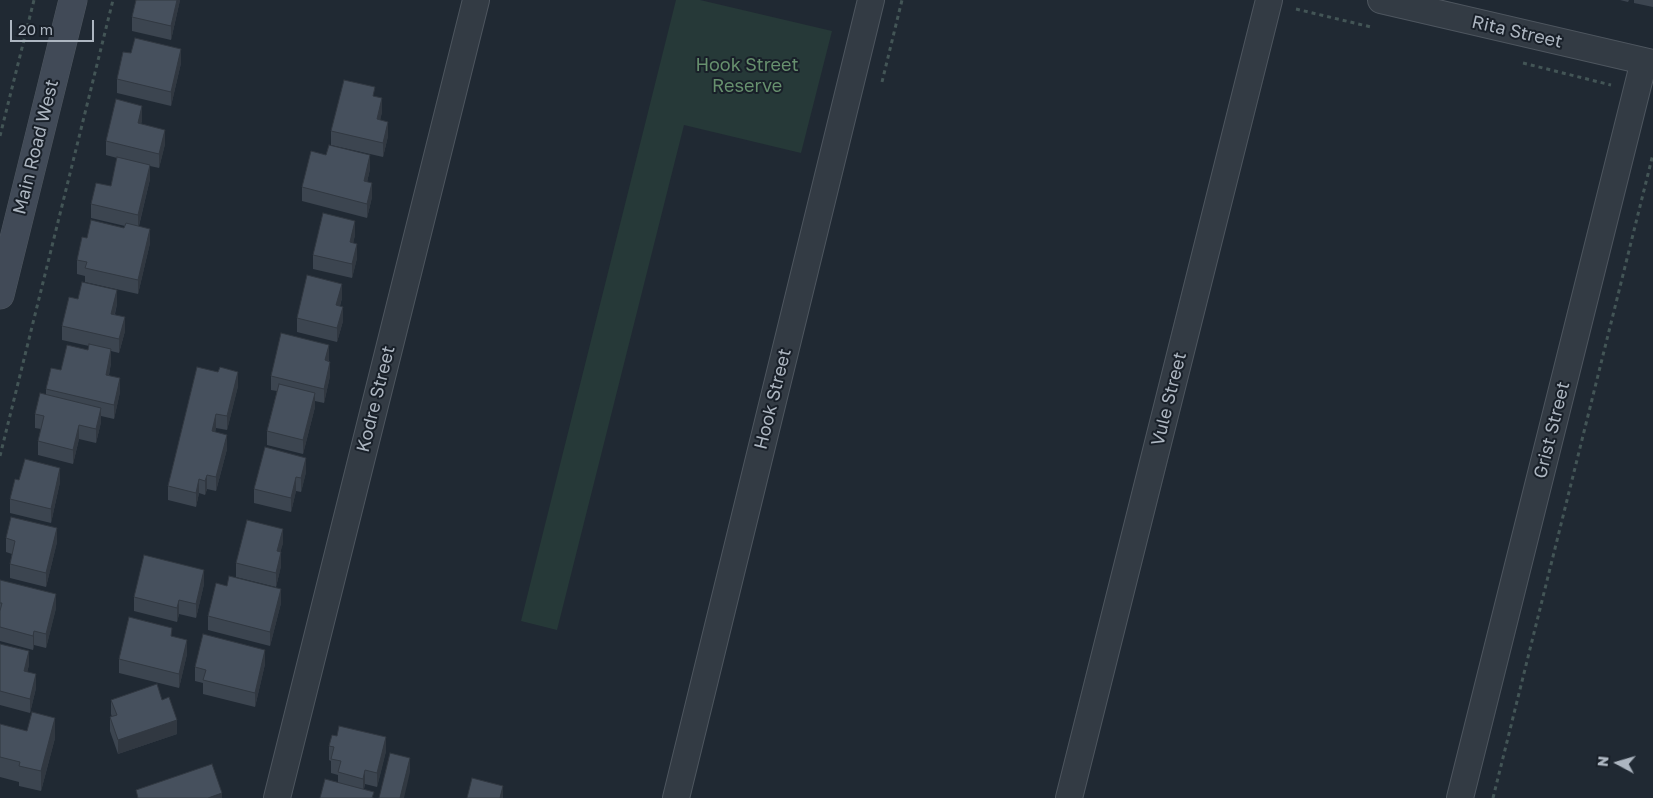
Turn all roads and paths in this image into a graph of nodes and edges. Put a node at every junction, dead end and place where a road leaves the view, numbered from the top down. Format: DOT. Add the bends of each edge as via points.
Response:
graph roads {
  1 [pos="34,0"];
  2 [pos="73,0"];
  3 [pos="113,0"];
  4 [pos="476,0"];
  5 [pos="871,0"];
  6 [pos="1269,0"];
  7 [pos="1381,0"];
  8 [pos="1296,9"];
  9 [pos="1373,28"];
  10 [pos="1516,62"];
  11 [pos="1649,62"];
  12 [pos="1610,94"];
  13 [pos="0,136"];
  14 [pos="1653,154"];
  15 [pos="0,294"];
  16 [pos="0,456"];
  17 [pos="277,798"];
  18 [pos="676,798"];
  19 [pos="1069,798"];
  20 [pos="1460,798"];
  21 [pos="1493,798"];
  1 -- 13 [label="path"];
  2 -- 15 [label="main road, Main Road West"];
  3 -- 16 [label="path"];
  4 -- 17 [label="street, Kodre Street"];
  5 -- 18 [label="street, Hook Street"];
  6 -- 19 [label="street, Vule Street"];
  7 -- 11 [label="street, Rita Street"];
  8 -- 9 [label="path"];
  10 -- 12 [label="path" via="1612,85"];
  11 -- 20 [label="street, Grist Street"];
  14 -- 21 [label="path"];
}
